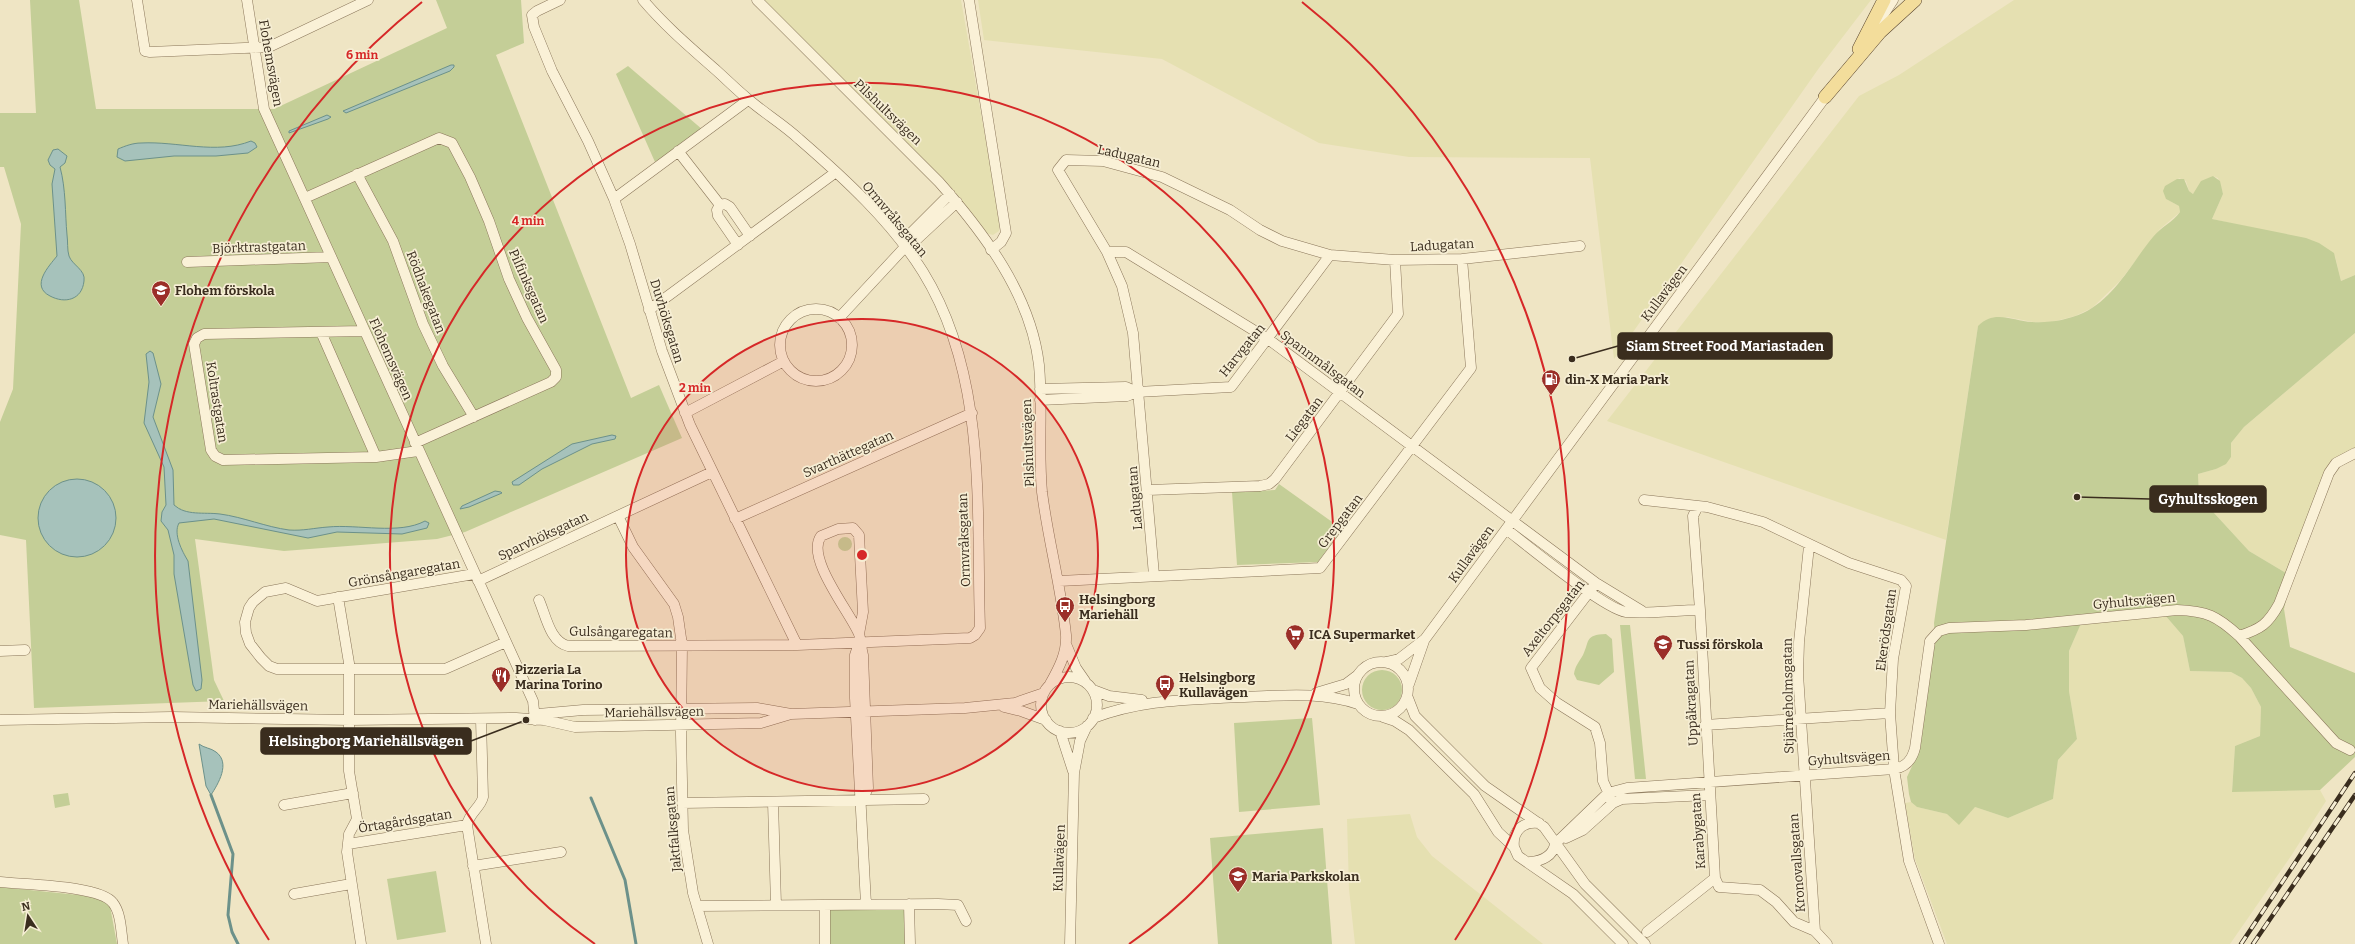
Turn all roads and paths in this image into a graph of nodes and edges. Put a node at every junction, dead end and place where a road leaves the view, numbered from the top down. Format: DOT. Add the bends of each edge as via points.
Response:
graph roads {
  1 [pos="138,0"];
  2 [pos="247,0"];
  3 [pos="368,0"];
  4 [pos="560,0"];
  5 [pos="643,0"];
  6 [pos="757,0"];
  7 [pos="969,0"];
  8 [pos="1884,0"];
  9 [pos="1893,0"];
  10 [pos="1915,0"];
  11 [pos="254,48"];
  12 [pos="1856,55"];
  13 [pos="1825,97"];
  14 [pos="748,100"];
  15 [pos="678,151"];
  16 [pos="836,172"];
  17 [pos="357,174"];
  18 [pos="305,198"];
  19 [pos="954,198"];
  20 [pos="614,199"];
  21 [pos="720,205"];
  22 [pos="750,236"];
  23 [pos="738,245"];
  24 [pos="1580,246"];
  25 [pos="905,247"];
  26 [pos="991,250"];
  27 [pos="1106,252"];
  28 [pos="1330,255"];
  29 [pos="331,257"];
  30 [pos="1462,259"];
  31 [pos="1395,260"];
  32 [pos="187,262"];
  33 [pos="649,310"];
  34 [pos="839,318"];
  35 [pos="364,331"];
  36 [pos="321,332"];
  37 [pos="1268,339"];
  38 [pos="784,361"];
  39 [pos="1040,389"];
  40 [pos="1137,392"];
  41 [pos="1340,392"];
  42 [pos="1040,400"];
  43 [pos="685,413"];
  44 [pos="972,413"];
  45 [pos="474,417"];
  46 [pos="416,447"];
  47 [pos="1413,447"];
  48 [pos="2355,453"];
  49 [pos="376,457"];
  50 [pos="712,472"];
  51 [pos="1148,490"];
  52 [pos="1644,500"];
  53 [pos="1698,506"];
  54 [pos="618,516"];
  55 [pos="736,519"];
  56 [pos="1512,520"];
  57 [pos="1506,529"];
  58 [pos="1809,546"];
  59 [pos="1154,575"];
  60 [pos="476,578"];
  61 [pos="1059,581"];
  62 [pos="1596,583"];
  63 [pos="1590,592"];
  64 [pos="338,597"];
  65 [pos="539,600"];
  66 [pos="1700,610"];
  67 [pos="1642,611"];
  68 [pos="2239,636"];
  69 [pos="859,638"];
  70 [pos="1425,639"];
  71 [pos="506,642"];
  72 [pos="796,644"];
  73 [pos="1066,644"];
  74 [pos="682,645"];
  75 [pos="25,650"];
  76 [pos="0,651"];
  77 [pos="1386,662"];
  78 [pos="349,670"];
  79 [pos="1358,675"];
  80 [pos="1408,684"];
  81 [pos="1090,687"];
  82 [pos="1047,688"];
  83 [pos="1312,694"];
  84 [pos="1408,698"];
  85 [pos="1152,702"];
  86 [pos="1358,704"];
  87 [pos="998,706"];
  88 [pos="681,710"];
  89 [pos="861,712"];
  90 [pos="1890,713"];
  91 [pos="791,714"];
  92 [pos="535,717"];
  93 [pos="1383,717"];
  94 [pos="481,719"];
  95 [pos="1800,719"];
  96 [pos="0,720"];
  97 [pos="350,720"];
  98 [pos="1046,720"];
  99 [pos="1090,722"];
  100 [pos="681,724"];
  101 [pos="1705,725"];
  102 [pos="1060,731"];
  103 [pos="2350,750"];
  104 [pos="1894,769"];
  105 [pos="1074,773"];
  106 [pos="1803,775"];
  107 [pos="1708,782"];
  108 [pos="353,793"];
  109 [pos="1608,793"];
  110 [pos="1709,795"];
  111 [pos="924,799"];
  112 [pos="862,800"];
  113 [pos="774,802"];
  114 [pos="1613,803"];
  115 [pos="682,804"];
  116 [pos="284,805"];
  117 [pos="1539,823"];
  118 [pos="467,825"];
  119 [pos="348,844"];
  120 [pos="1555,844"];
  121 [pos="1514,847"];
  122 [pos="561,852"];
  123 [pos="1530,862"];
  124 [pos="473,866"];
  125 [pos="1715,878"];
  126 [pos="0,882"];
  127 [pos="351,884"];
  128 [pos="294,894"];
  129 [pos="866,904"];
  130 [pos="909,904"];
  131 [pos="776,905"];
  132 [pos="825,905"];
  133 [pos="697,906"];
  134 [pos="966,920"];
  135 [pos="1815,930"];
  136 [pos="1647,932"];
  137 [pos="1070,942"];
  138 [pos="123,944"];
  139 [pos="361,944"];
  140 [pos="486,944"];
  141 [pos="708,944"];
  142 [pos="825,944"];
  143 [pos="910,944"];
  144 [pos="1623,944"];
  145 [pos="1645,944"];
  146 [pos="1827,944"];
  147 [pos="1939,944"];
  1 -- 11 [label="street" via="145,51 191,52"];
  2 -- 11 [label="street, Flohemsvägen"];
  3 -- 11 [label="street" via="276,44"];
  4 -- 20 [label="street, Duvhöksgatan" via="537,11 532,15 532,20 552,71"];
  5 -- 14 [label="street, Ormvråksgatan" via="687,45"];
  6 -- 19 [label="street, Pilshultsvägen"];
  7 -- 26 [label="street" via="1006,232 1001,242"];
  8 -- 12 [label="main road"];
  9 -- 12 [label="street, Kullavägen"];
  10 -- 13 [label="main road" via="1880,32"];
  11 -- 18 [label="street, Flohemsvägen" via="264,109"];
  12 -- 13 [label="street, Kullavägen"];
  13 -- 56 [label="street, Kullavägen"];
  14 -- 15 [label="street"];
  14 -- 16 [label="street, Ormvråksgatan" via="788,128"];
  15 -- 20 [label="street"];
  15 -- 21 [label="street"];
  16 -- 22 [label="street"];
  16 -- 25 [label="street, Ormvråksgatan"];
  17 -- 18 [label="street, Pilfinksgatan"];
  17 -- 45 [label="street, Rödhakegatan" via="393,241 423,324 443,366"];
  17 -- 45 [label="street, Pilfinksgatan" via="439,138 452,142 470,177 489,221 509,280 556,370 556,377 551,382"];
  18 -- 29 [label="street, Flohemsvägen"];
  19 -- 25 [label="street" via="915,241"];
  19 -- 26 [label="street, Pilshultsvägen"];
  20 -- 33 [label="street, Duvhöksgatan"];
  21 -- 22 [label="street" via="730,207"];
  21 -- 23 [label="street" via="717,208 718,216"];
  22 -- 23 [label="street"];
  23 -- 33 [label="street"];
  24 -- 30 [label="street, Ladugatan"];
  25 -- 34 [label="street"];
  25 -- 44 [label="street, Ormvråksgatan" via="934,290 952,331 964,369"];
  26 -- 39 [label="street, Pilshultsvägen" via="1014,286 1029,320 1036,345"];
  27 -- 28 [label="street, Ladugatan" via="1058,170 1066,160 1103,161 1162,177 1230,210 1282,241"];
  27 -- 37 [label="street, Spannmålsgatan" via="1126,252"];
  27 -- 40 [label="street, Ladugatan" via="1122,286 1133,333"];
  28 -- 31 [label="street, Ladugatan"];
  28 -- 37 [label="street, Harvgatan"];
  29 -- 32 [label="street, Björktrastgatan"];
  29 -- 35 [label="street, Flohemsvägen"];
  30 -- 31 [label="street, Ladugatan"];
  30 -- 47 [label="street, Grepgatan" via="1471,368"];
  31 -- 41 [label="street, Liegatan" via="1398,314"];
  33 -- 43 [label="street, Duvhöksgatan" via="664,359"];
  34 -- 38 [label="street" via="816,309 804,311 791,319 780,343"];
  34 -- 38 [label="street" via="851,336 852,351 846,365 835,376 821,381 806,380 793,373"];
  35 -- 36 [label="street, Koltrastgatan"];
  35 -- 46 [label="street, Flohemsvägen"];
  36 -- 49 [label="street"];
  36 -- 49 [label="street, Koltrastgatan" via="204,334 197,338 194,344 211,450 215,456 223,460"];
  37 -- 40 [label="street, Harvgatan" via="1231,387"];
  37 -- 41 [label="street, Spannmålsgatan"];
  38 -- 43 [label="street"];
  39 -- 40 [label="street, Harvgatan" via="1126,387"];
  39 -- 42 [label="street, Pilshultsvägen"];
  40 -- 42 [label="street, Harvgatan" via="1127,396"];
  40 -- 51 [label="street, Ladugatan"];
  41 -- 47 [label="street, Spannmålsgatan"];
  41 -- 51 [label="street, Liegatan" via="1269,484"];
  42 -- 61 [label="street, Pilshultsvägen" via="1042,490"];
  43 -- 50 [label="street, Duvhöksgatan"];
  44 -- 55 [label="street, Svarthättegatan"];
  44 -- 69 [label="street, Ormvråksgatan" via="980,628 976,635 970,638"];
  45 -- 46 [label="street, Pilfinksgatan"];
  46 -- 49 [label="street, Koltrastgatan"];
  46 -- 60 [label="street, Flohemsvägen"];
  47 -- 56 [label="street, Spannmålsgatan"];
  47 -- 59 [label="street, Grepgatan" via="1320,568"];
  48 -- 68 [label="street" via="2336,463 2329,473 2272,616 2258,630"];
  50 -- 54 [label="street, Sparvhöksgatan"];
  50 -- 55 [label="street, Duvhöksgatan"];
  51 -- 59 [label="street, Ladugatan"];
  52 -- 53 [label="street, Ekerödsgatan"];
  53 -- 58 [label="street, Ekerödsgatan" via="1716,508 1763,522"];
  53 -- 66 [label="street" via="1692,516"];
  54 -- 60 [label="street, Sparvhöksgatan"];
  54 -- 74 [label="street" via="633,548 674,604"];
  55 -- 72 [label="street, Duvhöksgatan"];
  56 -- 57 [label="street, Kullavägen"];
  56 -- 62 [label="street"];
  57 -- 63 [label="street"];
  57 -- 70 [label="street, Kullavägen"];
  58 -- 90 [label="street, Ekerödsgatan" via="1849,563 1901,580 1906,586 1893,659"];
  58 -- 95 [label="street, Stjärneholmsgatan" via="1799,642"];
  59 -- 61 [label="street, Grepgatan"];
  60 -- 64 [label="street, Grönsångaregatan"];
  60 -- 71 [label="street, Flohemsvägen"];
  61 -- 73 [label="street, Pilshultsvägen"];
  62 -- 63 [label="street, Axeltorpsgatan"];
  62 -- 67 [label="street"];
  63 -- 67 [label="street" via="1609,605 1626,612"];
  63 -- 109 [label="street, Axeltorpsgatan" via="1531,668 1544,692 1595,727 1600,743 1603,781"];
  64 -- 78 [label="street, Grönsångaregatan"];
  64 -- 78 [label="street, Grönsångaregatan" via="315,601 292,589 271,589 250,605 245,622 246,633 260,658 273,668"];
  65 -- 74 [label="street, Gulsångaregatan" via="555,639 561,644"];
  66 -- 67 [label="street"];
  66 -- 101 [label="street, Uppåkragatan"];
  68 -- 103 [label="street, Gyhultsvägen" via="2336,743"];
  68 -- 104 [label="street, Gyhultsvägen" via="2224,623 2200,611 2177,610 2026,625 1942,630 1934,635 1929,644 1914,754 1905,766"];
  69 -- 69 [label="street" via="818,556 818,540 821,536 838,529 853,528 859,535 863,612"];
  69 -- 72 [label="street"];
  69 -- 89 [label="street" via="863,655"];
  70 -- 77 [label="street, Kullavägen" via="1400,659"];
  70 -- 80 [label="street, Kullavägen"];
  71 -- 78 [label="street, Grönsångaregatan" via="445,669"];
  71 -- 92 [label="street, Flohemsvägen" via="533,701"];
  72 -- 74 [label="street"];
  73 -- 81 [label="street, Pilshultsvägen" via="1076,668"];
  73 -- 82 [label="street, Pilshultsvägen" via="1061,664"];
  74 -- 88 [label="street"];
  75 -- 76 [label="street"];
  77 -- 79 [label="street, Kullavägen" via="1373,663"];
  77 -- 80 [label="street" via="1403,672"];
  78 -- 97 [label="street, Grönsångaregatan"];
  79 -- 83 [label="street, Kullavägen" via="1346,684"];
  79 -- 86 [label="street" via="1354,690"];
  80 -- 84 [label="street, Kullavägen"];
  81 -- 82 [label="street" via="1080,679 1068,677 1060,678"];
  81 -- 85 [label="street, Kullavägen" via="1109,696"];
  81 -- 99 [label="street" via="1097,706"];
  82 -- 87 [label="street, Mariehällsvägen" via="1020,702"];
  82 -- 98 [label="street" via="1041,708"];
  83 -- 85 [label="street, Kullavägen"];
  83 -- 86 [label="street, Kullavägen"];
  84 -- 93 [label="street" via="1398,711"];
  84 -- 117 [label="street" via="1416,716 1485,786"];
  85 -- 99 [label="street, Kullavägen" via="1114,710"];
  86 -- 93 [label="street, Kullavägen" via="1373,716"];
  87 -- 89 [label="street, Mariehällsvägen"];
  87 -- 98 [label="street, Mariehällsvägen"];
  88 -- 91 [label="street, Mariehällsvägen" via="757,708"];
  88 -- 92 [label="street, Mariehällsvägen" via="583,710"];
  88 -- 100 [label="street, Jaktfalksgatan"];
  89 -- 91 [label="street, Mariehällsvägen"];
  89 -- 112 [label="street" via="868,788"];
  90 -- 95 [label="street"];
  90 -- 104 [label="street, Ekerödsgatan"];
  91 -- 100 [label="street, Mariehällsvägen" via="761,723"];
  92 -- 94 [label="street, Mariehällsvägen" via="526,714 516,718"];
  92 -- 100 [label="street, Mariehällsvägen" via="575,726"];
  93 -- 121 [label="street, Kullavägen" via="1409,730 1474,794 1498,832"];
  94 -- 97 [label="street, Mariehällsvägen"];
  94 -- 118 [label="street, Örtagårdsgatan" via="483,797 468,819"];
  95 -- 101 [label="street"];
  95 -- 106 [label="street, Stjärneholmsgatan"];
  96 -- 97 [label="street, Mariehällsvägen" via="180,717"];
  97 -- 108 [label="street, Örtagårdsgatan" via="349,771"];
  98 -- 102 [label="street"];
  99 -- 102 [label="street" via="1073,732"];
  99 -- 105 [label="street, Kullavägen" via="1080,741"];
  100 -- 115 [label="street, Jaktfalksgatan"];
  101 -- 107 [label="street, Uppåkragatan"];
  102 -- 105 [label="street, Kullavägen"];
  104 -- 106 [label="street, Gyhultsvägen"];
  104 -- 147 [label="street, Ekerödsgatan" via="1909,861"];
  105 -- 137 [label="street, Kullavägen"];
  106 -- 107 [label="street, Gyhultsvägen"];
  106 -- 135 [label="street, Kronovallsgatan"];
  107 -- 109 [label="street, Gyhultsvägen" via="1627,788"];
  107 -- 110 [label="street, Karabygatan"];
  108 -- 116 [label="street"];
  108 -- 119 [label="street, Örtagårdsgatan" via="357,819 349,834"];
  109 -- 114 [label="street, Axeltorpsgatan"];
  109 -- 120 [label="street, Gyhultsvägen"];
  110 -- 114 [label="street" via="1640,797"];
  110 -- 125 [label="street, Karabygatan"];
  111 -- 112 [label="street"];
  112 -- 113 [label="street"];
  112 -- 129 [label="street"];
  113 -- 115 [label="street"];
  113 -- 131 [label="street"];
  114 -- 120 [label="street" via="1582,830"];
  115 -- 133 [label="street, Jaktfalksgatan" via="688,867"];
  117 -- 120 [label="street" via="1549,832"];
  117 -- 121 [label="street" via="1531,822 1519,828 1513,840"];
  118 -- 119 [label="street, Örtagårdsgatan"];
  118 -- 124 [label="street, Örtagårdsgatan"];
  119 -- 127 [label="street, Örtagårdsgatan"];
  120 -- 123 [label="street" via="1547,857"];
  120 -- 145 [label="street" via="1585,884"];
  121 -- 123 [label="street" via="1518,856"];
  122 -- 124 [label="street"];
  123 -- 144 [label="street" via="1573,894"];
  124 -- 140 [label="street, Örtagårdsgatan"];
  125 -- 135 [label="street, Karabygatan" via="1719,887 1760,890 1776,902 1794,922"];
  125 -- 136 [label="street"];
  126 -- 138 [label="street" via="85,890 106,896 117,910"];
  127 -- 128 [label="street"];
  127 -- 139 [label="street, Örtagårdsgatan"];
  129 -- 130 [label="street"];
  129 -- 132 [label="street"];
  130 -- 134 [label="street" via="958,905"];
  130 -- 143 [label="street"];
  131 -- 132 [label="street"];
  131 -- 133 [label="street"];
  132 -- 142 [label="street"];
  133 -- 141 [label="street, Jaktfalksgatan"];
  135 -- 146 [label="street"];
}
